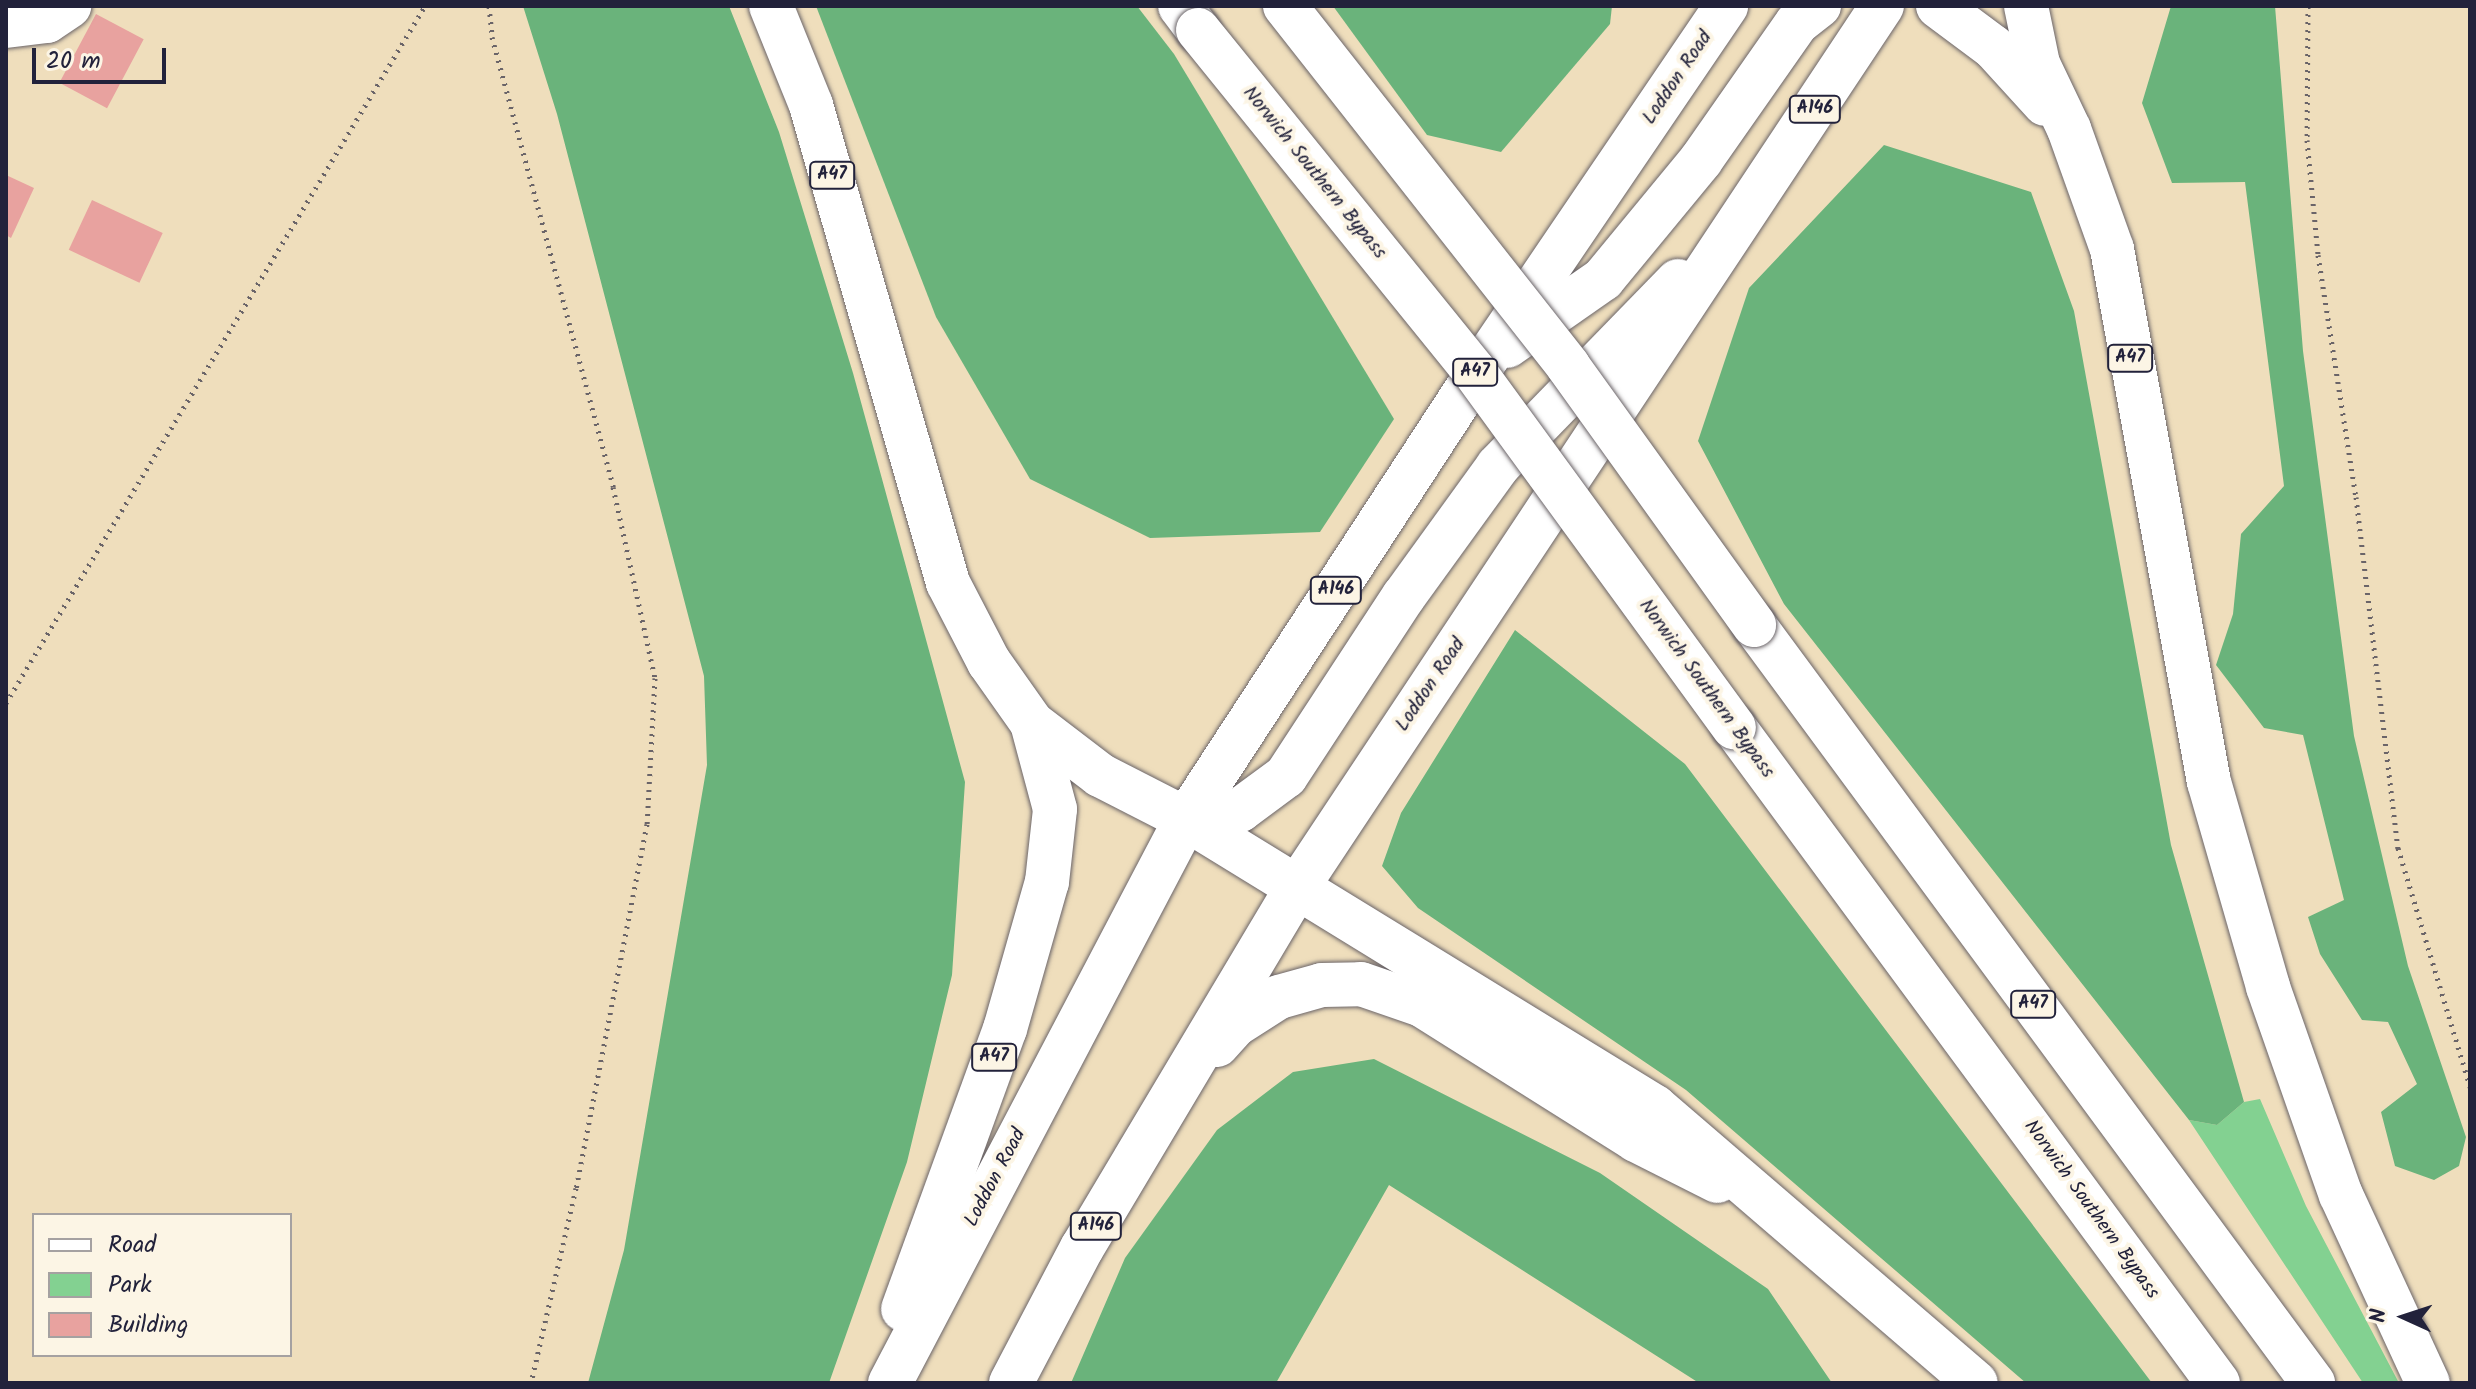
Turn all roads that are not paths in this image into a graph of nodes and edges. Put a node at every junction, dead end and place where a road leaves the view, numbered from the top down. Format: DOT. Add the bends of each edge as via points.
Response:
graph roads {
  1 [pos="69,6"];
  2 [pos="771,6"];
  3 [pos="1285,6"];
  4 [pos="1726,6"];
  5 [pos="1819,6"];
  6 [pos="1882,6"];
  7 [pos="1938,6"];
  8 [pos="2026,6"];
  9 [pos="1189,18"];
  10 [pos="6,26"];
  11 [pos="2069,129"];
  12 [pos="1748,212"];
  13 [pos="1485,361"];
  14 [pos="1032,723"];
  15 [pos="1186,819"];
  16 [pos="1298,886"];
  17 [pos="1176,1092"];
  18 [pos="1779,1214"];
  19 [pos="877,1383"];
  20 [pos="890,1383"];
  21 [pos="1011,1383"];
  22 [pos="1976,1383"];
  23 [pos="2218,1383"];
  24 [pos="2313,1383"];
  25 [pos="2428,1383"];
  1 -- 10 [label="main road" via="47,21"];
  2 -- 14 [label="main road, A47" via="811,105 948,583 989,662"];
  3 -- 24 [label="main road, A47, bridge" via="1568,366"];
  4 -- 13 [label="main road, Loddon Road / A146"];
  5 -- 13 [label="main road, A47" via="1797,23 1701,160 1603,279"];
  6 -- 12 [label="main road, Loddon Road / A146"];
  7 -- 11 [label="main road, A47" via="1993,47"];
  8 -- 11 [label="main road, A47" via="2038,64"];
  9 -- 23 [label="main road, Norwich Southern Bypass / A47, bridge" via="1474,371"];
  11 -- 25 [label="main road, A47" via="2112,249 2171,592 2221,826 2268,987 2341,1195"];
  12 -- 15 [label="main road" via="1498,466 1404,596 1286,776 1240,810"];
  12 -- 16 [label="main road, Loddon Road / A146"];
  13 -- 15 [label="main road, Loddon Road / A146"];
  14 -- 15 [label="main road, A47" via="1100,775"];
  14 -- 19 [label="main road, A47" via="1055,809 1047,882 1005,1029"];
  15 -- 16 [label="main road, A47"];
  15 -- 20 [label="main road, Loddon Road / A146"];
  16 -- 17 [label="main road, Loddon Road / A146"];
  16 -- 18 [label="main road, A47" via="1655,1107"];
  17 -- 18 [label="main road, A47" via="1235,1025 1279,997 1322,985 1361,984 1422,1005 1636,1140"];
  17 -- 21 [label="main road, Loddon Road / A146" via="1082,1248"];
  18 -- 22 [label="main road, A47"];
}
